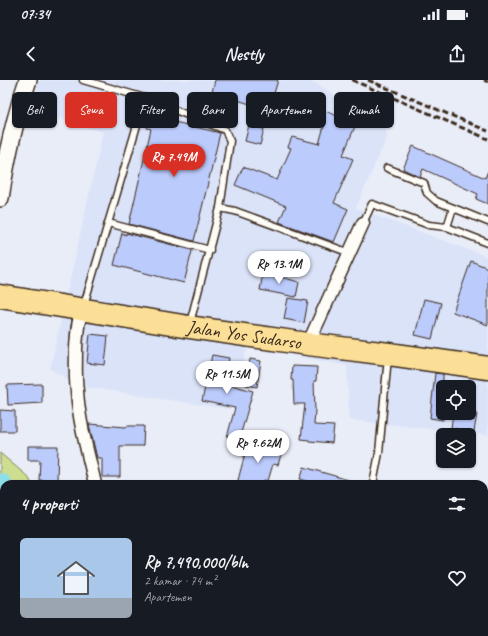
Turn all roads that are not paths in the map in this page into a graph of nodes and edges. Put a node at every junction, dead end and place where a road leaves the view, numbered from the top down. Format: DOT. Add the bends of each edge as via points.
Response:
graph roads {
  1 [pos="28,80"];
  2 [pos="83,80"];
  3 [pos="125,92"];
  4 [pos="179,112"];
  5 [pos="136,128"];
  6 [pos="387,168"];
  7 [pos="0,198"];
  8 [pos="220,208"];
  9 [pos="453,208"];
  10 [pos="488,222"];
  11 [pos="108,223"];
  12 [pos="364,223"];
  13 [pos="447,227"];
  14 [pos="488,243"];
  15 [pos="210,250"];
  16 [pos="350,253"];
  17 [pos="0,296"];
  18 [pos="82,310"];
  19 [pos="189,327"];
  20 [pos="308,344"];
  21 [pos="388,354"];
  22 [pos="488,368"];
  23 [pos="94,480"];
  24 [pos="374,480"];
  1 -- 7 [label="main road" via="14,129"];
  2 -- 3 [label="lane"];
  4 -- 8 [label="lane" via="225,130 230,141"];
  5 -- 11 [label="lane"];
  6 -- 9 [label="lane" via="424,183 427,193 436,201"];
  8 -- 15 [label="lane"];
  8 -- 16 [label="lane" via="235,211"];
  9 -- 10 [label="lane"];
  9 -- 13 [label="lane"];
  11 -- 15 [label="lane"];
  11 -- 18 [label="lane"];
  12 -- 13 [label="lane" via="372,204 429,224"];
  12 -- 16 [label="street"];
  13 -- 14 [label="lane"];
  15 -- 19 [label="lane"];
  16 -- 20 [label="street"];
  17 -- 18 [label="highway, Jalan Yos Sudarso"];
  18 -- 19 [label="highway, Jalan Yos Sudarso"];
  18 -- 23 [label="street" via="77,328 76,391 82,432"];
  19 -- 20 [label="highway, Jalan Yos Sudarso"];
  20 -- 21 [label="highway, Jalan Yos Sudarso"];
  21 -- 22 [label="highway, Jalan Yos Sudarso"];
  21 -- 24 [label="lane" via="379,453"];
}
